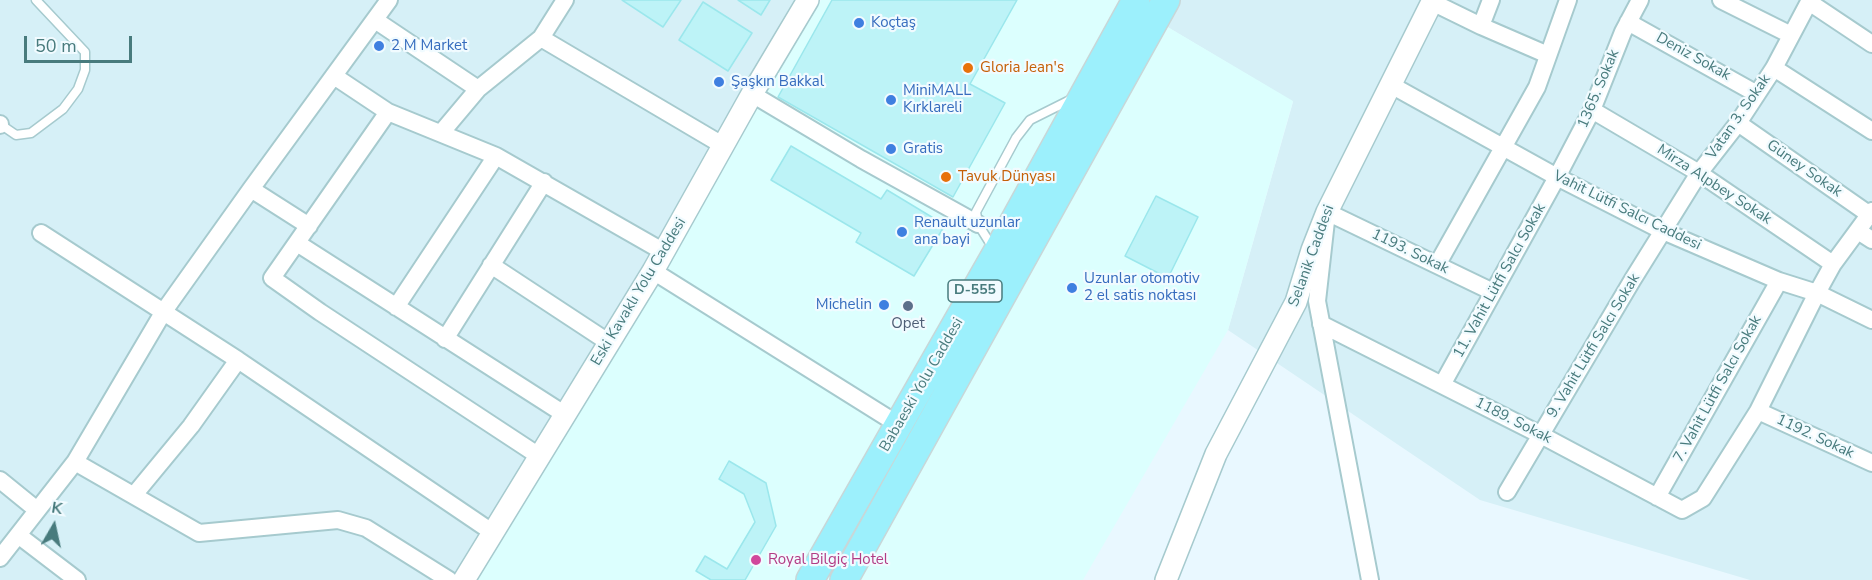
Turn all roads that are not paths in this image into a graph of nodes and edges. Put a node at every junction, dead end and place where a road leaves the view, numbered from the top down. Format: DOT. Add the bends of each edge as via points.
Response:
graph roads {
  1 [pos="36,0"];
  2 [pos="389,0"];
  3 [pos="565,0"];
  4 [pos="808,0"];
  5 [pos="1136,0"];
  6 [pos="1166,0"];
  7 [pos="1491,0"];
  8 [pos="1568,0"];
  9 [pos="1640,0"];
  10 [pos="1721,0"];
  11 [pos="1432,1"];
  12 [pos="1810,1"];
  13 [pos="375,21"];
  14 [pos="1628,22"];
  15 [pos="1481,26"];
  16 [pos="1791,35"];
  17 [pos="541,38"];
  18 [pos="1872,44"];
  19 [pos="1548,55"];
  20 [pos="1774,68"];
  21 [pos="334,76"];
  22 [pos="1390,85"];
  23 [pos="478,89"];
  24 [pos="1086,92"];
  25 [pos="753,94"];
  26 [pos="1757,94"];
  27 [pos="1592,110"];
  28 [pos="388,112"];
  29 [pos="1738,123"];
  30 [pos="0,124"];
  31 [pos="1872,131"];
  32 [pos="441,133"];
  33 [pos="724,146"];
  34 [pos="1503,147"];
  35 [pos="496,156"];
  36 [pos="1699,173"];
  37 [pos="1557,177"];
  38 [pos="544,182"];
  39 [pos="251,189"];
  40 [pos="1327,212"];
  41 [pos="1871,213"];
  42 [pos="978,224"];
  43 [pos="309,226"];
  44 [pos="1663,231"];
  45 [pos="41,233"];
  46 [pos="1865,235"];
  47 [pos="297,243"];
  48 [pos="664,252"];
  49 [pos="996,254"];
  50 [pos="1833,264"];
  51 [pos="1437,265"];
  52 [pos="491,266"];
  53 [pos="653,271"];
  54 [pos="1779,281"];
  55 [pos="1493,292"];
  56 [pos="1817,293"];
  57 [pos="396,307"];
  58 [pos="164,311"];
  59 [pos="1872,320"];
  60 [pos="1321,324"];
  61 [pos="445,339"];
  62 [pos="608,342"];
  63 [pos="238,360"];
  64 [pos="1442,385"];
  65 [pos="1758,411"];
  66 [pos="564,414"];
  67 [pos="899,425"];
  68 [pos="1541,435"];
  69 [pos="539,456"];
  70 [pos="75,462"];
  71 [pos="1872,463"];
  72 [pos="0,480"];
  73 [pos="1507,492"];
  74 [pos="134,495"];
  75 [pos="1657,497"];
  76 [pos="37,510"];
  77 [pos="492,532"];
  78 [pos="7,545"];
  79 [pos="77,580"];
  80 [pos="449,580"];
  81 [pos="464,580"];
  82 [pos="810,580"];
  83 [pos="844,580"];
  84 [pos="1166,580"];
  85 [pos="1370,580"];
  1 -- 30 [label="lane" via="85,52 85,70 78,89 63,109 31,133 16,135"];
  2 -- 13 [label="street"];
  3 -- 17 [label="street"];
  4 -- 25 [label="street, Eski Kavaklı Yolu Caddesi"];
  5 -- 24 [label="highway, Babaeski Yolu Caddesi / D-555"];
  6 -- 83 [label="highway, Babaeski Yolu Caddesi / D-555"];
  7 -- 15 [label="street"];
  8 -- 19 [label="street"];
  9 -- 14 [label="street, 1365. Sokak"];
  10 -- 16 [label="street"];
  11 -- 15 [label="street"];
  11 -- 22 [label="street, Selanik Caddesi"];
  12 -- 16 [label="street, Vatan 3. Sokak"];
  12 -- 18 [label="street"];
  13 -- 21 [label="street"];
  13 -- 23 [label="street"];
  14 -- 26 [label="street, Deniz Sokak"];
  14 -- 27 [label="street, 1365. Sokak"];
  15 -- 19 [label="street"];
  16 -- 20 [label="street, Vatan 3. Sokak"];
  17 -- 23 [label="street"];
  17 -- 33 [label="street"];
  19 -- 34 [label="street" via="1537,87"];
  20 -- 26 [label="street, Vatan 3. Sokak"];
  20 -- 31 [label="street"];
  21 -- 28 [label="street"];
  21 -- 39 [label="street"];
  22 -- 34 [label="street, Vahit Lütfi Salcı Caddesi"];
  22 -- 40 [label="street, Selanik Caddesi"];
  23 -- 32 [label="street"];
  24 -- 42 [label="lane" via="1030,120 976,212"];
  24 -- 49 [label="highway, Babaeski Yolu Caddesi / D-555"];
  25 -- 33 [label="street, Eski Kavaklı Yolu Caddesi"];
  25 -- 42 [label="street"];
  26 -- 29 [label="street, Vatan 3. Sokak"];
  27 -- 36 [label="street, Mirza Alpbey Sokak"];
  27 -- 37 [label="street, 1365. Sokak"];
  28 -- 32 [label="street"];
  28 -- 43 [label="street"];
  29 -- 36 [label="street, Vatan 3. Sokak"];
  29 -- 41 [label="street, Güney Sokak"];
  32 -- 35 [label="street"];
  33 -- 48 [label="street, Eski Kavaklı Yolu Caddesi"];
  34 -- 37 [label="street, Vahit Lütfi Salcı Caddesi"];
  34 -- 51 [label="street"];
  35 -- 38 [label="street"];
  35 -- 57 [label="street"];
  36 -- 44 [label="street, Vatan 3. Sokak"];
  36 -- 50 [label="street, Mirza Alpbey Sokak"];
  37 -- 44 [label="street, Vahit Lütfi Salcı Caddesi"];
  37 -- 55 [label="street, 11. Vahit Lütfi Salcı Sokak"];
  38 -- 48 [label="street"];
  38 -- 52 [label="street"];
  39 -- 43 [label="street"];
  39 -- 58 [label="street"];
  40 -- 51 [label="street, 1193. Sokak"];
  40 -- 60 [label="street" via="1317,301"];
  40 -- 84 [label="street, Selanik Caddesi" via="1296,302 1216,454"];
  41 -- 46 [label="street"];
  42 -- 49 [label="lane"];
  43 -- 47 [label="street"];
  44 -- 54 [label="street, Vahit Lütfi Salcı Caddesi"];
  44 -- 68 [label="street, 9. Vahit Lütfi Salcı Sokak"];
  45 -- 58 [label="street"];
  46 -- 50 [label="street"];
  47 -- 57 [label="street"];
  47 -- 69 [label="street" via="272,278"];
  48 -- 53 [label="street, Eski Kavaklı Yolu Caddesi"];
  49 -- 67 [label="highway, Babaeski Yolu Caddesi / D-555"];
  50 -- 56 [label="street"];
  51 -- 55 [label="street, 1193. Sokak"];
  52 -- 61 [label="street"];
  52 -- 62 [label="street"];
  53 -- 62 [label="street, Eski Kavaklı Yolu Caddesi"];
  53 -- 67 [label="street"];
  54 -- 56 [label="street, Vahit Lütfi Salcı Caddesi"];
  54 -- 75 [label="street, 7. Vahit Lütfi Salcı Sokak"];
  55 -- 64 [label="street, 11. Vahit Lütfi Salcı Sokak"];
  56 -- 59 [label="street, Vahit Lütfi Salcı Caddesi"];
  56 -- 65 [label="street"];
  57 -- 61 [label="street"];
  58 -- 63 [label="street"];
  58 -- 70 [label="street"];
  60 -- 64 [label="street, 1189. Sokak"];
  60 -- 85 [label="street"];
  61 -- 66 [label="street"];
  62 -- 66 [label="street, Eski Kavaklı Yolu Caddesi"];
  63 -- 74 [label="street"];
  63 -- 77 [label="street"];
  64 -- 68 [label="street, 1189. Sokak"];
  65 -- 71 [label="street, 1192. Sokak"];
  65 -- 75 [label="street, 1189. Sokak" via="1703,498 1682,510"];
  66 -- 69 [label="street, Eski Kavaklı Yolu Caddesi"];
  67 -- 82 [label="highway, Babaeski Yolu Caddesi / D-555"];
  68 -- 73 [label="street, 9. Vahit Lütfi Salcı Sokak"];
  68 -- 75 [label="street, 1189. Sokak"];
  69 -- 77 [label="street, Eski Kavaklı Yolu Caddesi"];
  70 -- 74 [label="street"];
  70 -- 76 [label="street"];
  72 -- 76 [label="street"];
  74 -- 80 [label="street" via="199,533 338,520 366,528"];
  76 -- 78 [label="street"];
  77 -- 81 [label="street, Eski Kavaklı Yolu Caddesi"];
  78 -- 79 [label="street"];
}
